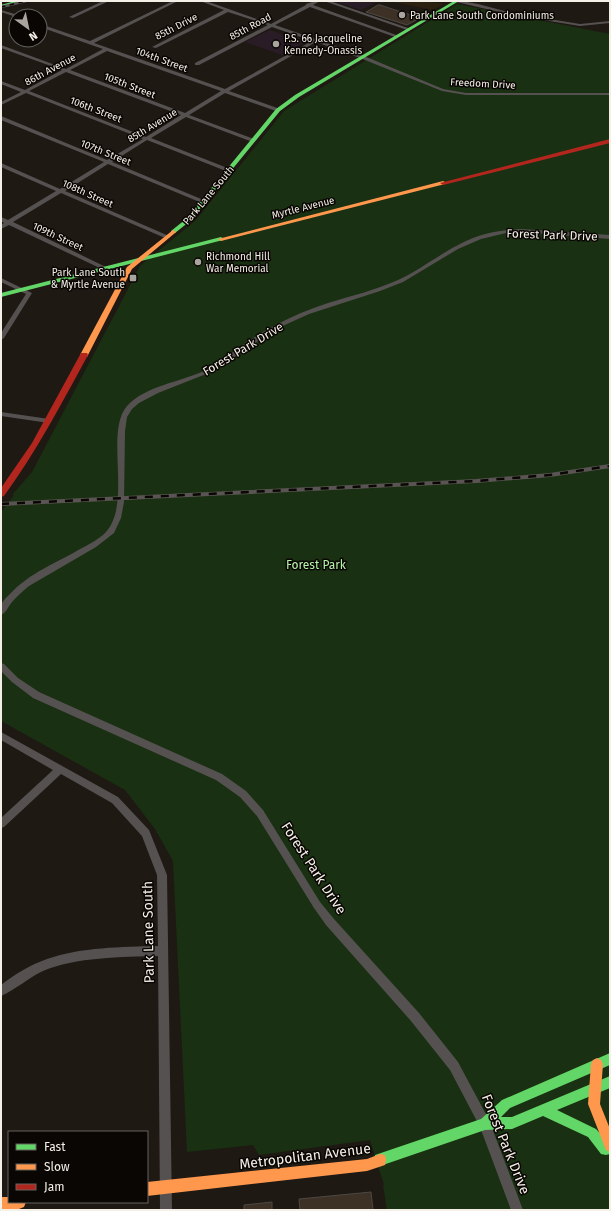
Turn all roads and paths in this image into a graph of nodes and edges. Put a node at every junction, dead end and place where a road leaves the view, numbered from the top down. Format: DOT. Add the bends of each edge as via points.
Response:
graph roads {
  1 [pos="21,1"];
  2 [pos="107,1"];
  3 [pos="176,1"];
  4 [pos="202,1"];
  5 [pos="304,1"];
  6 [pos="318,1"];
  7 [pos="326,1"];
  8 [pos="456,1"];
  9 [pos="310,4"];
  10 [pos="1,6"];
  11 [pos="228,10"];
  12 [pos="71,17"];
  13 [pos="610,22"];
  14 [pos="270,25"];
  15 [pos="48,28"];
  16 [pos="409,29"];
  17 [pos="397,36"];
  18 [pos="315,41"];
  19 [pos="90,43"];
  20 [pos="1,46"];
  21 [pos="154,47"];
  22 [pos="106,49"];
  23 [pos="362,57"];
  24 [pos="197,64"];
  25 [pos="66,70"];
  26 [pos="1,82"];
  27 [pos="26,91"];
  28 [pos="225,91"];
  29 [pos="610,94"];
  30 [pos="1,104"];
  31 [pos="278,110"];
  32 [pos="185,115"];
  33 [pos="1,118"];
  34 [pos="146,139"];
  35 [pos="252,140"];
  36 [pos="610,141"];
  37 [pos="108,162"];
  38 [pos="1,165"];
  39 [pos="228,170"];
  40 [pos="60,191"];
  41 [pos="204,202"];
  42 [pos="1,219"];
  43 [pos="8,223"];
  44 [pos="1,227"];
  45 [pos="167,237"];
  46 [pos="610,237"];
  47 [pos="136,261"];
  48 [pos="106,269"];
  49 [pos="1,280"];
  50 [pos="21,290"];
  51 [pos="1,295"];
  52 [pos="1,338"];
  53 [pos="1,414"];
  54 [pos="48,421"];
  55 [pos="3,492"];
  56 [pos="1,612"];
  57 [pos="1,666"];
  58 [pos="1,736"];
  59 [pos="60,769"];
  60 [pos="1,824"];
  61 [pos="163,952"];
  62 [pos="1,991"];
  63 [pos="610,1058"];
  64 [pos="597,1064"];
  65 [pos="610,1082"];
  66 [pos="596,1088"];
  67 [pos="543,1110"];
  68 [pos="485,1124"];
  69 [pos="610,1146"];
  70 [pos="610,1153"];
  71 [pos="166,1187"];
  72 [pos="148,1188"];
  73 [pos="166,1210"];
  74 [pos="516,1210"];
  1 -- 10 [label="main road"];
  2 -- 12 [label="street"];
  3 -- 19 [label="street"];
  4 -- 11 [label="street, Freedom Drive"];
  5 -- 9 [label="street"];
  6 -- 9 [label="street, 85th Road"];
  7 -- 16 [label="street"];
  8 -- 13 [label="street" via="512,14 580,25"];
  8 -- 16 [label="main road, Park Lane South"];
  9 -- 14 [label="street, 85th Road"];
  9 -- 17 [label="street"];
  11 -- 14 [label="street, Freedom Drive"];
  11 -- 21 [label="street, 85th Drive"];
  14 -- 18 [label="street, Freedom Drive"];
  14 -- 24 [label="street, 85th Road"];
  15 -- 19 [label="street, 104th Street"];
  16 -- 17 [label="main road, Park Lane South"];
  17 -- 23 [label="main road, Park Lane South"];
  18 -- 23 [label="street, Freedom Drive"];
  18 -- 28 [label="street, 85th Avenue"];
  19 -- 22 [label="street, 104th Street"];
  20 -- 25 [label="street, 105th Street"];
  22 -- 25 [label="street, 86th Avenue"];
  22 -- 28 [label="street, 104th Street"];
  23 -- 29 [label="street, Freedom Drive" via="433,87 455,93"];
  23 -- 31 [label="main road, Park Lane South"];
  25 -- 27 [label="street, 86th Avenue"];
  25 -- 32 [label="street, 105th Street"];
  26 -- 27 [label="street, 106th Street"];
  27 -- 30 [label="street, 86th Avenue"];
  27 -- 34 [label="street, 106th Street"];
  28 -- 31 [label="street, 104th Street"];
  28 -- 32 [label="street, 85th Avenue"];
  31 -- 35 [label="main road, Park Lane South"];
  32 -- 34 [label="street, 85th Avenue"];
  32 -- 35 [label="street, 105th Street"];
  33 -- 37 [label="street, 107th Street"];
  34 -- 37 [label="street, 85th Avenue"];
  34 -- 39 [label="street, 106th Street"];
  35 -- 39 [label="main road, Park Lane South"];
  36 -- 47 [label="main road, Myrtle Avenue"];
  37 -- 40 [label="street, 85th Avenue"];
  37 -- 41 [label="street, 107th Street"];
  38 -- 40 [label="street, 108th Street"];
  39 -- 41 [label="main road, Park Lane South"];
  40 -- 43 [label="street, 85th Avenue"];
  40 -- 45 [label="street, 108th Street"];
  41 -- 45 [label="main road, Park Lane South" via="188,220"];
  42 -- 43 [label="street, 109th Street"];
  43 -- 44 [label="street, 85th Avenue"];
  43 -- 48 [label="street, 109th Street"];
  45 -- 47 [label="main road, Park Lane South"];
  46 -- 56 [label="street, Forest Park Drive" via="517,231 476,238 400,282 376,292 308,312 274,328 216,367 146,396 128,409 122,426 122,477 117,522 98,543 33,580 16,593"];
  47 -- 48 [label="main road, Myrtle Avenue"];
  47 -- 54 [label="main road, Park Lane South" via="129,268"];
  48 -- 50 [label="main road, Myrtle Avenue"];
  49 -- 50 [label="street"];
  50 -- 51 [label="main road, Myrtle Avenue"];
  50 -- 52 [label="street" via="29,293"];
  53 -- 54 [label="street"];
  54 -- 55 [label="main road, Park Lane South"];
  57 -- 68 [label="street, Forest Park Drive" via="36,695 219,777 243,794 268,824 330,922 415,1017 454,1066"];
  58 -- 59 [label="street, Park Lane South"];
  59 -- 60 [label="street"];
  59 -- 61 [label="street, Park Lane South" via="115,800 146,833 162,875"];
  61 -- 62 [label="street" via="109,953 54,962 17,979"];
  61 -- 71 [label="street, Park Lane South"];
  63 -- 64 [label="main road, Metropolitan Avenue"];
  64 -- 66 [label="main road"];
  64 -- 68 [label="main road, Metropolitan Avenue" via="506,1104"];
  65 -- 66 [label="main road, Metropolitan Avenue"];
  66 -- 67 [label="main road, Metropolitan Avenue"];
  66 -- 69 [label="main road" via="594,1104"];
  67 -- 68 [label="main road, Metropolitan Avenue" via="512,1123"];
  67 -- 70 [label="main road" via="592,1133"];
  68 -- 71 [label="main road, Metropolitan Avenue" via="367,1165"];
  68 -- 74 [label="street, Forest Park Drive"];
  71 -- 72 [label="main road, Metropolitan Avenue"];
  71 -- 73 [label="street, Park Lane South"];
}
